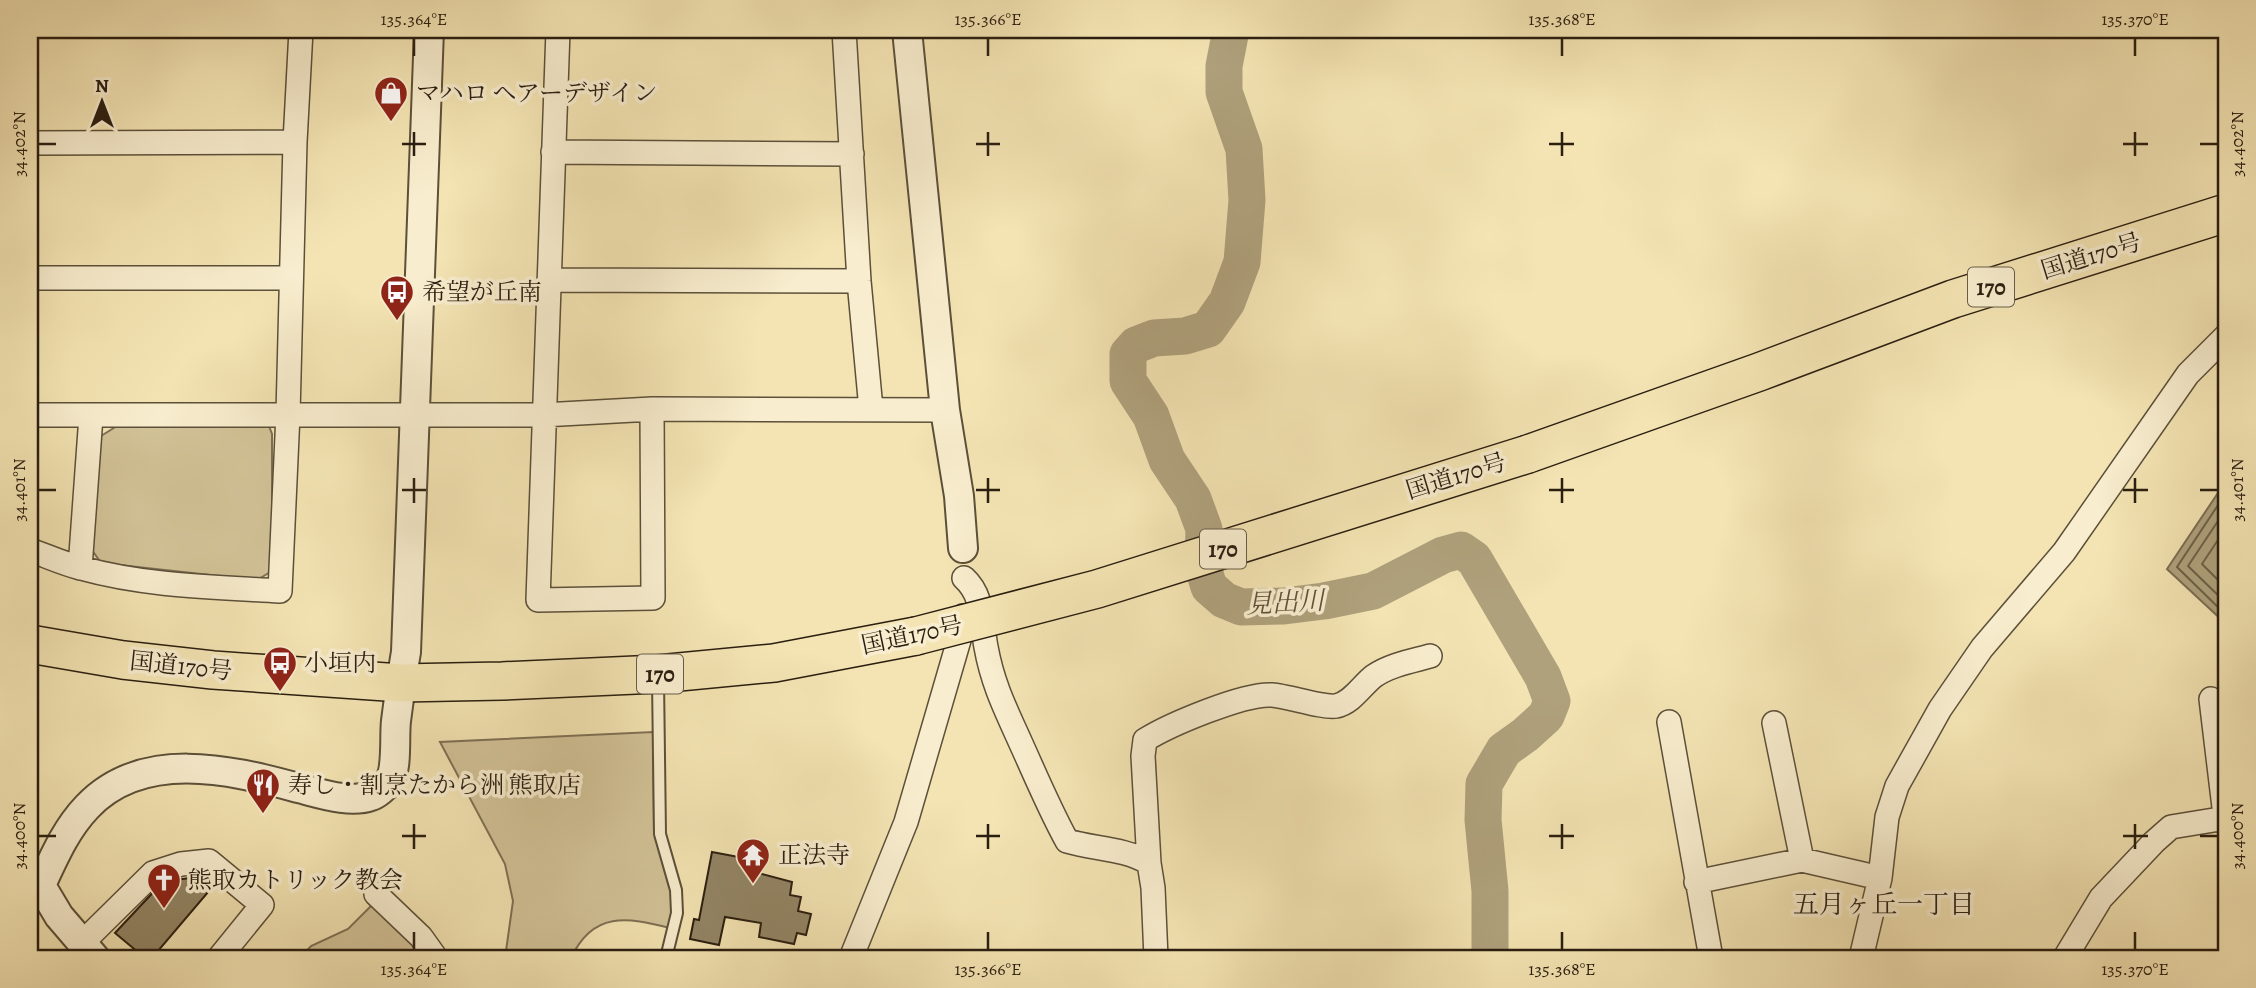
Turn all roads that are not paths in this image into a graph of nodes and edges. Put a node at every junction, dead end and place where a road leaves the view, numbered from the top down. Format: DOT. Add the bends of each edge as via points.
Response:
graph roads {
  1 [pos="301,30"];
  2 [pos="429,30"];
  3 [pos="558,30"];
  4 [pos="844,30"];
  5 [pos="907,30"];
  6 [pos="295,142"];
  7 [pos="30,143"];
  8 [pos="553,152"];
  9 [pos="852,154"];
  10 [pos="2226,213"];
  11 [pos="2226,232"];
  12 [pos="30,278"];
  13 [pos="290,278"];
  14 [pos="549,280"];
  15 [pos="859,281"];
  16 [pos="2226,336"];
  17 [pos="1759,372"];
  18 [pos="652,409"];
  19 [pos="871,409"];
  20 [pos="945,410"];
  21 [pos="288,414"];
  22 [pos="30,415"];
  23 [pos="416,415"];
  24 [pos="543,415"];
  25 [pos="91,416"];
  26 [pos="963,548"];
  27 [pos="30,550"];
  28 [pos="80,568"];
  29 [pos="964,578"];
  30 [pos="30,645"];
  31 [pos="1430,656"];
  32 [pos="658,674"];
  33 [pos="401,683"];
  34 [pos="2211,699"];
  35 [pos="1669,722"];
  36 [pos="1774,723"];
  37 [pos="2226,821"];
  38 [pos="1802,860"];
  39 [pos="1149,863"];
  40 [pos="35,875"];
  41 [pos="1880,878"];
  42 [pos="1696,883"];
  43 [pos="376,894"];
  44 [pos="88,951"];
  45 [pos="2068,957"];
  46 [pos="219,958"];
  47 [pos="436,958"];
  48 [pos="666,958"];
  49 [pos="851,958"];
  50 [pos="1156,958"];
  51 [pos="1711,958"];
  52 [pos="1861,958"];
  1 -- 6 [label="street"];
  2 -- 23 [label="street"];
  3 -- 8 [label="street"];
  4 -- 9 [label="street"];
  5 -- 20 [label="street"];
  6 -- 7 [label="street"];
  6 -- 13 [label="street"];
  8 -- 9 [label="street"];
  8 -- 14 [label="street"];
  9 -- 15 [label="street"];
  10 -- 17 [label="highway, 国道170号 / 170" via="1952,299"];
  11 -- 17 [label="highway, 国道170号 / 170"];
  12 -- 13 [label="street"];
  13 -- 21 [label="street"];
  14 -- 15 [label="street"];
  14 -- 24 [label="street"];
  15 -- 19 [label="street"];
  16 -- 41 [label="street" via="2188,374 2064,552 1982,648 1941,709 1897,786 1887,817"];
  17 -- 32 [label="highway, 国道170号 / 170, bridge" via="1528,454 1097,589 916,636 774,663"];
  18 -- 19 [label="street"];
  18 -- 24 [label="street"];
  18 -- 24 [label="street" via="653,598 538,600"];
  19 -- 20 [label="street"];
  20 -- 26 [label="street"];
  21 -- 23 [label="street"];
  21 -- 25 [label="street"];
  21 -- 28 [label="street" via="280,591 185,586"];
  22 -- 25 [label="street"];
  23 -- 24 [label="street"];
  23 -- 33 [label="street"];
  25 -- 28 [label="street"];
  26 -- 29 [label="street"];
  27 -- 28 [label="street"];
  29 -- 39 [label="street" via="980,600 993,683 1067,841 1125,852"];
  29 -- 49 [label="street" via="959,639 915,793"];
  30 -- 33 [label="highway, 国道170号 / 170" via="213,670"];
  31 -- 39 [label="street" via="1376,675 1336,706 1256,696 1145,740"];
  32 -- 33 [label="highway, 国道170号 / 170"];
  32 -- 48 [label="lane" via="660,834 677,901"];
  33 -- 40 [label="street" via="389,782 372,796 348,798 218,770 180,769 132,776 109,789 82,814"];
  34 -- 37 [label="street"];
  35 -- 42 [label="street"];
  36 -- 38 [label="street"];
  37 -- 45 [label="street" via="2171,827 2101,898"];
  38 -- 41 [label="street"];
  38 -- 42 [label="street"];
  39 -- 50 [label="street"];
  40 -- 44 [label="street"];
  41 -- 52 [label="street"];
  42 -- 51 [label="street"];
  43 -- 47 [label="street"];
  44 -- 46 [label="street" via="153,873 209,861 262,905"];
}
